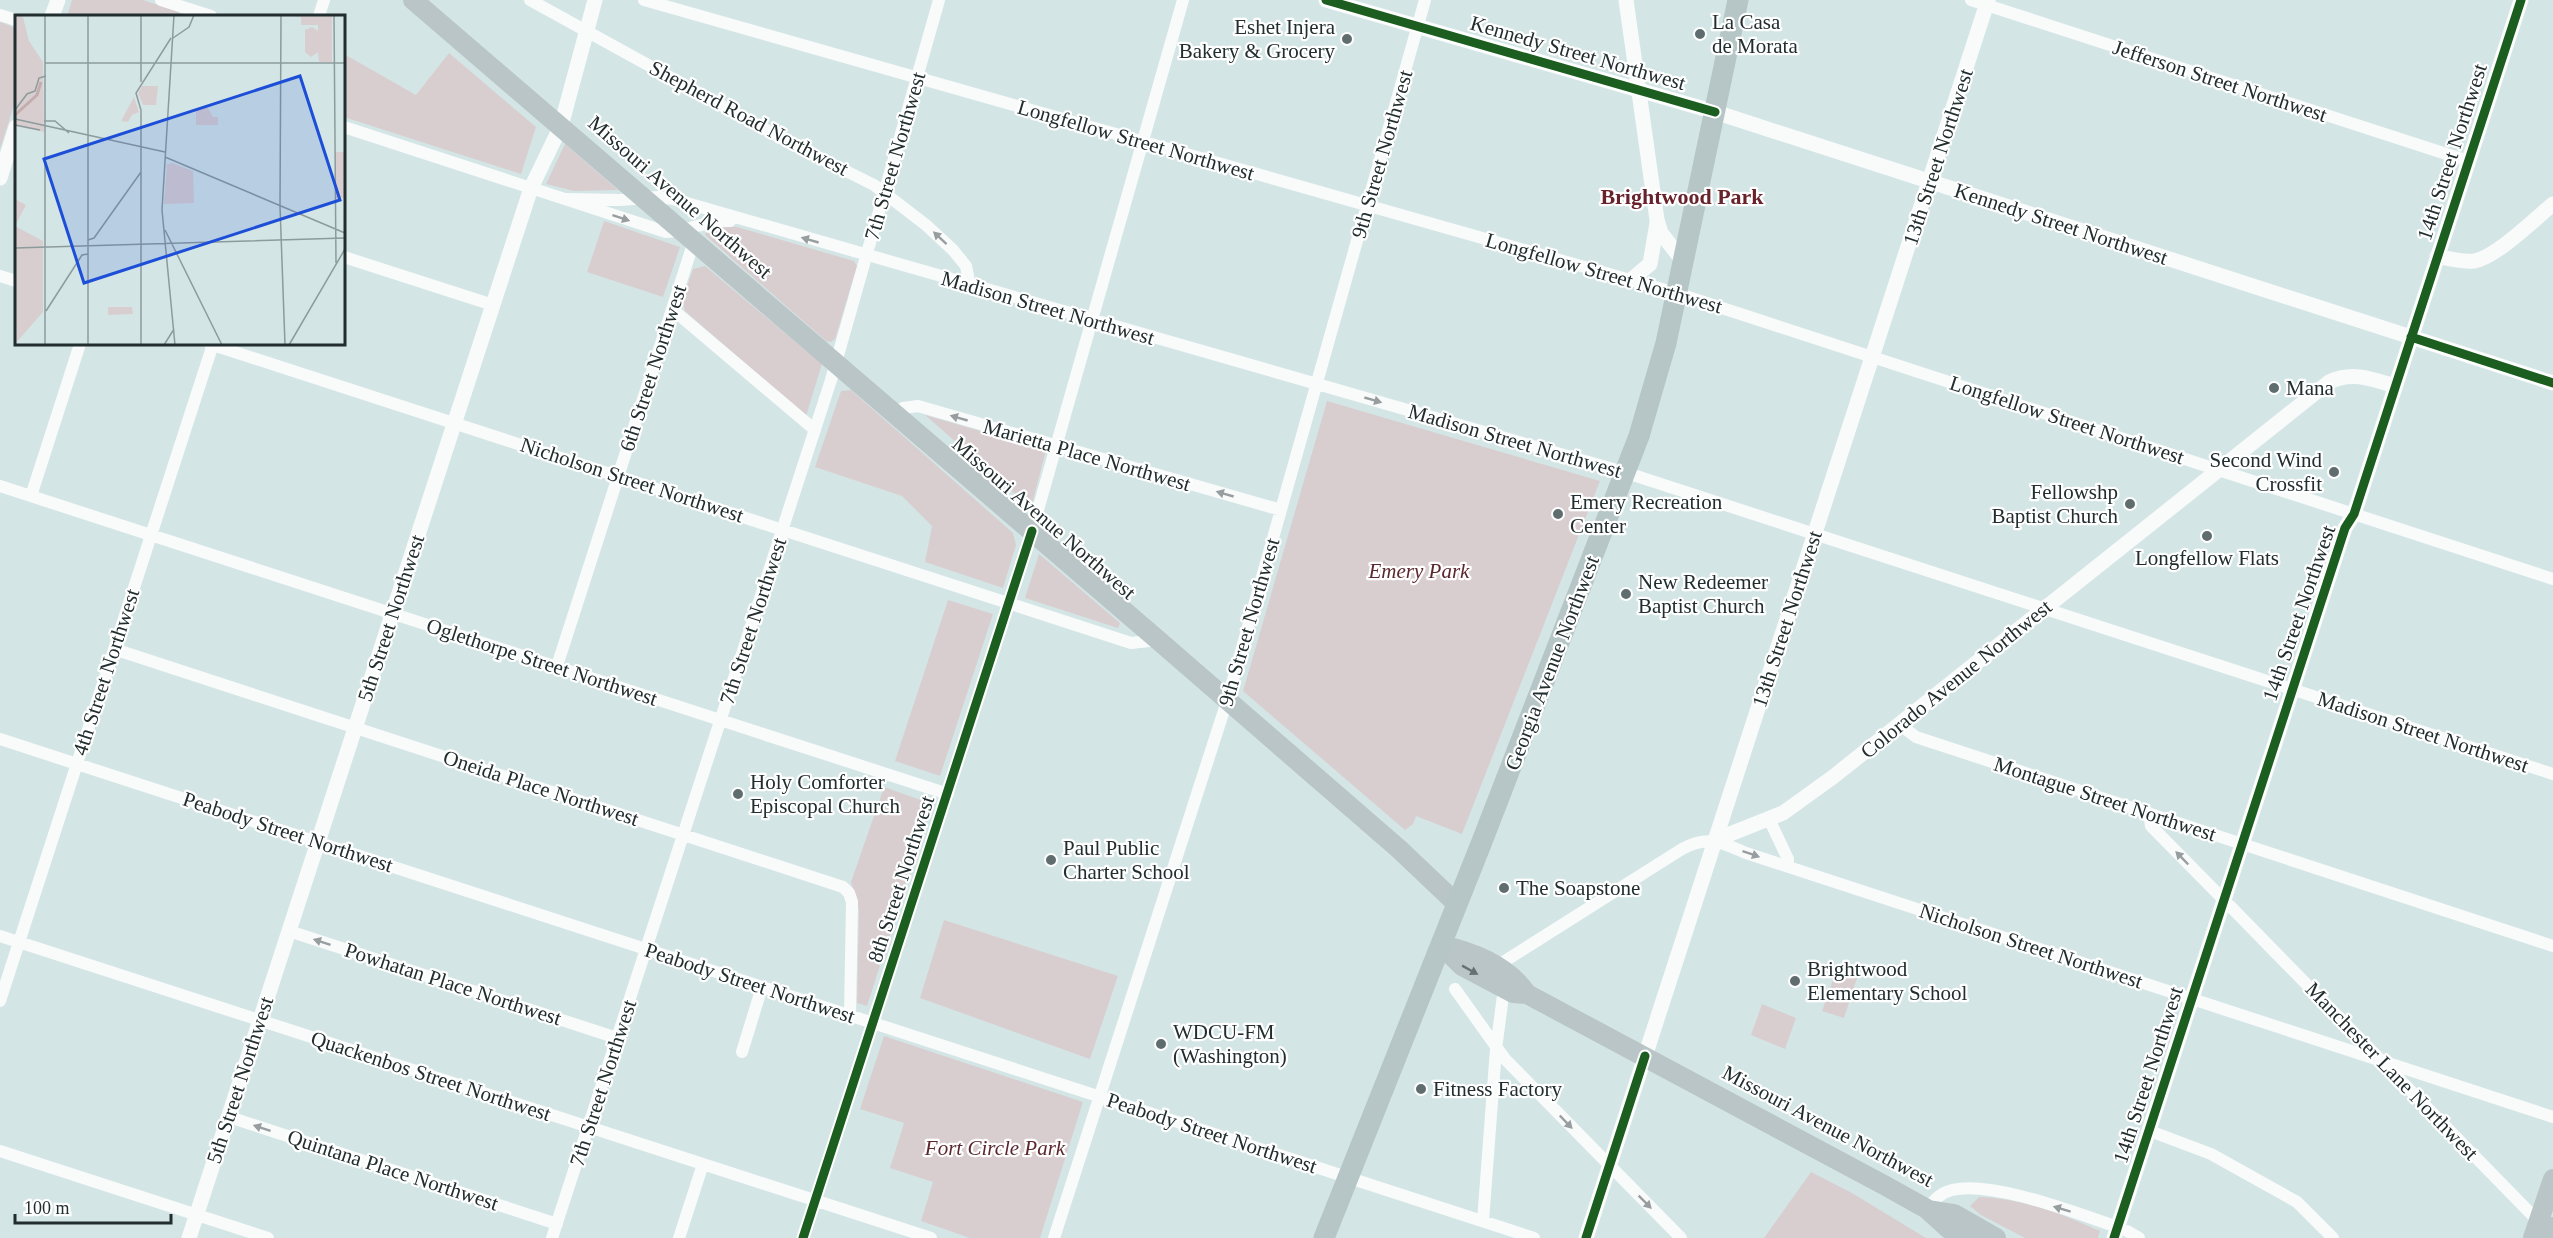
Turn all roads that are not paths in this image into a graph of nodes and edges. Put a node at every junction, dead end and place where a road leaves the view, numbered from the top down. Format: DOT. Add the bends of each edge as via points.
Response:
graph roads {
  1 [pos="58,0"];
  2 [pos="161,0"];
  3 [pos="324,0"];
  4 [pos="414,0"];
  5 [pos="530,0"];
  6 [pos="595,0"];
  7 [pos="644,0"];
  8 [pos="939,0"];
  9 [pos="1182,0"];
  10 [pos="1326,0"];
  11 [pos="1425,0"];
  12 [pos="1626,0"];
  13 [pos="1738,0"];
  14 [pos="1971,0"];
  15 [pos="2521,0"];
  16 [pos="1988,2"];
  17 [pos="189,9"];
  18 [pos="0,15"];
  19 [pos="52,15"];
  20 [pos="209,15"];
  21 [pos="319,15"];
  22 [pos="15,20"];
  23 [pos="1418,26"];
  24 [pos="586,33"];
  25 [pos="917,77"];
  26 [pos="1638,89"];
  27 [pos="1715,112"];
  28 [pos="561,126"];
  29 [pos="345,127"];
  30 [pos="15,130"];
  31 [pos="1142,141"];
  32 [pos="2468,161"];
  33 [pos="0,178"];
  34 [pos="1930,182"];
  35 [pos="531,188"];
  36 [pos="884,193"];
  37 [pos="645,199"];
  38 [pos="566,200"];
  39 [pos="2553,204"];
  40 [pos="1368,205"];
  41 [pos="1657,220"];
  42 [pos="743,221"];
  43 [pos="688,236"];
  44 [pos="866,256"];
  45 [pos="2437,256"];
  46 [pos="345,257"];
  47 [pos="1683,261"];
  48 [pos="0,276"];
  49 [pos="1631,280"];
  50 [pos="15,282"];
  51 [pos="970,285"];
  52 [pos="1676,294"];
  53 [pos="493,305"];
  54 [pos="672,309"];
  55 [pos="1092,320"];
  56 [pos="2411,337"];
  57 [pos="80,345"];
  58 [pos="212,345"];
  59 [pos="215,345"];
  60 [pos="1873,357"];
  61 [pos="836,363"];
  62 [pos="2553,383"];
  63 [pos="1317,384"];
  64 [pos="2395,386"];
  65 [pos="894,412"];
  66 [pos="455,422"];
  67 [pos="815,430"];
  68 [pos="1056,446"];
  69 [pos="2218,470"];
  70 [pos="1627,473"];
  71 [pos="618,475"];
  72 [pos="0,486"];
  73 [pos="31,496"];
  74 [pos="1281,510"];
  75 [pos="2354,514"];
  76 [pos="783,529"];
  77 [pos="1032,531"];
  78 [pos="1815,534"];
  79 [pos="151,535"];
  80 [pos="2553,579"];
  81 [pos="1009,603"];
  82 [pos="2045,609"];
  83 [pos="393,613"];
  84 [pos="1158,640"];
  85 [pos="114,649"];
  86 [pos="557,666"];
  87 [pos="2296,691"];
  88 [pos="1227,701"];
  89 [pos="721,720"];
  90 [pos="1899,724"];
  91 [pos="355,728"];
  92 [pos="0,739"];
  93 [pos="77,764"];
  94 [pos="2553,774"];
  95 [pos="948,794"];
  96 [pos="2149,813"];
  97 [pos="1769,819"];
  98 [pos="684,834"];
  99 [pos="1715,840"];
  100 [pos="318,842"];
  101 [pos="2245,844"];
  102 [pos="1788,867"];
  103 [pos="2227,903"];
  104 [pos="1457,904"];
  105 [pos="289,931"];
  106 [pos="0,936"];
  107 [pos="19,942"];
  108 [pos="1441,945"];
  109 [pos="2553,946"];
  110 [pos="646,949"];
  111 [pos="1497,966"];
  112 [pos="762,987"];
  113 [pos="1504,988"];
  114 [pos="1455,989"];
  115 [pos="1527,994"];
  116 [pos="2196,1000"];
  117 [pos="0,1001"];
  118 [pos="849,1015"];
  119 [pos="260,1020"];
  120 [pos="873,1023"];
  121 [pos="617,1038"];
  122 [pos="1496,1049"];
  123 [pos="742,1052"];
  124 [pos="1646,1056"];
  125 [pos="2383,1062"];
  126 [pos="1100,1097"];
  127 [pos="229,1117"];
  128 [pos="2553,1118"];
  129 [pos="589,1127"];
  130 [pos="2154,1132"];
  131 [pos="0,1151"];
  132 [pos="703,1164"];
  133 [pos="1609,1166"];
  134 [pos="1348,1178"];
  135 [pos="2553,1179"];
  136 [pos="815,1200"];
  137 [pos="1927,1209"];
  138 [pos="197,1215"];
  139 [pos="1483,1221"];
  140 [pos="557,1224"];
  141 [pos="2546,1232"];
  142 [pos="2124,1234"];
  143 [pos="189,1238"];
  144 [pos="268,1238"];
  145 [pos="552,1238"];
  146 [pos="679,1238"];
  147 [pos="803,1238"];
  148 [pos="931,1238"];
  149 [pos="1054,1238"];
  150 [pos="1324,1238"];
  151 [pos="1534,1238"];
  152 [pos="1586,1238"];
  153 [pos="1681,1238"];
  154 [pos="1966,1238"];
  155 [pos="1996,1238"];
  156 [pos="2333,1238"];
  1 -- 19 [label="street"];
  2 -- 17 [label="street"];
  3 -- 21 [label="street"];
  4 -- 28 [label="main road, Missouri Avenue Northwest"];
  5 -- 24 [label="street, Shepherd Road Northwest"];
  6 -- 24 [label="street, 5th Street Northwest"];
  7 -- 25 [label="street, Longfellow Street Northwest"];
  8 -- 25 [label="street, 7th Street Northwest"];
  9 -- 31 [label="street, 8th Street Northwest"];
  10 -- 23 [label="street, Kennedy Street Northwest"];
  11 -- 23 [label="street, 9th Street Northwest"];
  12 -- 26 [label="street"];
  13 -- 27 [label="highway, Georgia Avenue Northwest"];
  14 -- 16 [label="street, Jefferson Street Northwest"];
  15 -- 32 [label="street, 14th Street Northwest"];
  16 -- 32 [label="street, Jefferson Street Northwest"];
  16 -- 34 [label="street, 13th Street Northwest"];
  17 -- 20 [label="street"];
  18 -- 22 [label="street"];
  23 -- 26 [label="street, Kennedy Street Northwest"];
  23 -- 40 [label="street, 9th Street Northwest"];
  24 -- 28 [label="street, 5th Street Northwest"];
  24 -- 36 [label="street, Shepherd Road Northwest"];
  25 -- 31 [label="street, Longfellow Street Northwest"];
  25 -- 36 [label="street, 7th Street Northwest"];
  26 -- 27 [label="street, Kennedy Street Northwest"];
  26 -- 41 [label="street"];
  27 -- 34 [label="street, Kennedy Street Northwest"];
  27 -- 47 [label="highway, Georgia Avenue Northwest"];
  28 -- 35 [label="street, 5th Street Northwest"];
  28 -- 37 [label="main road, Missouri Avenue Northwest"];
  29 -- 35 [label="street, Madison Street Northwest"];
  30 -- 33 [label="street"];
  31 -- 40 [label="street, Longfellow Street Northwest"];
  31 -- 55 [label="street, 8th Street Northwest"];
  32 -- 45 [label="street, 14th Street Northwest"];
  34 -- 56 [label="street, Kennedy Street Northwest"];
  34 -- 60 [label="street, 13th Street Northwest"];
  35 -- 38 [label="street, Madison Street Northwest"];
  35 -- 53 [label="street, 5th Street Northwest"];
  36 -- 44 [label="street, 7th Street Northwest"];
  51 -- 36 [label="street, Shepherd Road Northwest, one-way" via="966,266 953,250"];
  37 -- 38 [label="street, Madison Street Northwest"];
  37 -- 42 [label="street, Madison Street Northwest" via="673,199"];
  37 -- 43 [label="main road, Missouri Avenue Northwest"];
  38 -- 43 [label="street, Madison Street Northwest, one-way"];
  39 -- 45 [label="street" via="2488,257 2460,261"];
  40 -- 49 [label="street, Longfellow Street Northwest"];
  40 -- 63 [label="street, 9th Street Northwest"];
  41 -- 47 [label="street" via="1661,233"];
  41 -- 49 [label="street" via="1652,259 1647,269"];
  42 -- 43 [label="street, Madison Street Northwest" via="716,220"];
  44 -- 42 [label="street, Madison Street Northwest, one-way"];
  43 -- 54 [label="street, 6th Street Northwest"];
  43 -- 61 [label="main road, Missouri Avenue Northwest"];
  44 -- 51 [label="street, Madison Street Northwest"];
  44 -- 61 [label="street, 7th Street Northwest"];
  45 -- 56 [label="street, 14th Street Northwest"];
  46 -- 53 [label="street"];
  47 -- 52 [label="highway, Georgia Avenue Northwest"];
  48 -- 50 [label="street"];
  49 -- 52 [label="street, Longfellow Street Northwest"];
  51 -- 55 [label="street, Madison Street Northwest"];
  52 -- 60 [label="street, Longfellow Street Northwest"];
  52 -- 70 [label="highway, Georgia Avenue Northwest" via="1655,383"];
  53 -- 66 [label="street, 5th Street Northwest"];
  54 -- 67 [label="street"];
  54 -- 71 [label="street, 6th Street Northwest"];
  55 -- 63 [label="street, Madison Street Northwest"];
  55 -- 68 [label="street, 8th Street Northwest"];
  56 -- 62 [label="street, Kennedy Street Northwest"];
  56 -- 64 [label="street, 14th Street Northwest"];
  57 -- 73 [label="street"];
  58 -- 79 [label="street, 4th Street Northwest"];
  59 -- 66 [label="street, Nicholson Street Northwest"];
  60 -- 69 [label="street, Longfellow Street Northwest"];
  60 -- 78 [label="street, 13th Street Northwest"];
  61 -- 65 [label="main road, Missouri Avenue Northwest"];
  61 -- 67 [label="street, 7th Street Northwest"];
  63 -- 70 [label="street, Madison Street Northwest, one-way"];
  63 -- 74 [label="street, 9th Street Northwest"];
  64 -- 69 [label="street, Colorado Avenue Northwest" via="2360,375 2329,382"];
  64 -- 75 [label="street, 14th Street Northwest"];
  68 -- 65 [label="street, Marietta Place Northwest, one-way" via="918,406"];
  65 -- 77 [label="main road, Missouri Avenue Northwest"];
  66 -- 71 [label="street, Nicholson Street Northwest"];
  66 -- 83 [label="street, 5th Street Northwest"];
  67 -- 76 [label="street, 7th Street Northwest"];
  74 -- 68 [label="street, Marietta Place Northwest, one-way"];
  68 -- 77 [label="street, 8th Street Northwest"];
  69 -- 75 [label="street, Longfellow Street Northwest"];
  69 -- 82 [label="street, Colorado Avenue Northwest"];
  70 -- 78 [label="street, Madison Street Northwest"];
  70 -- 104 [label="highway, Georgia Avenue Northwest"];
  71 -- 76 [label="street, Nicholson Street Northwest"];
  71 -- 86 [label="street, 6th Street Northwest"];
  72 -- 73 [label="street, Oglethorpe Street Northwest"];
  73 -- 79 [label="street, Oglethorpe Street Northwest"];
  74 -- 88 [label="street, 9th Street Northwest"];
  75 -- 80 [label="street, Longfellow Street Northwest"];
  75 -- 87 [label="street, 14th Street Northwest" via="2354,530"];
  76 -- 81 [label="street, Nicholson Street Northwest"];
  76 -- 89 [label="street, 7th Street Northwest"];
  77 -- 81 [label="street, 8th Street Northwest"];
  77 -- 84 [label="main road, Missouri Avenue Northwest"];
  78 -- 82 [label="street, Madison Street Northwest"];
  78 -- 99 [label="street, 13th Street Northwest"];
  79 -- 83 [label="street, Oglethorpe Street Northwest"];
  79 -- 85 [label="street, 4th Street Northwest"];
  81 -- 84 [label="street, Nicholson Street Northwest" via="1131,642"];
  81 -- 95 [label="street, 8th Street Northwest"];
  82 -- 87 [label="street, Madison Street Northwest"];
  82 -- 90 [label="street, Colorado Avenue Northwest"];
  83 -- 86 [label="street, Oglethorpe Street Northwest"];
  83 -- 91 [label="street, 5th Street Northwest"];
  84 -- 88 [label="main road, Missouri Avenue Northwest"];
  85 -- 91 [label="street, Oneida Place Northwest"];
  85 -- 93 [label="street, 4th Street Northwest"];
  86 -- 89 [label="street, Oglethorpe Street Northwest"];
  87 -- 94 [label="street, Madison Street Northwest"];
  87 -- 101 [label="street, 14th Street Northwest"];
  88 -- 104 [label="main road, Missouri Avenue Northwest"];
  88 -- 126 [label="street, 9th Street Northwest"];
  89 -- 95 [label="street, Oglethorpe Street Northwest"];
  89 -- 98 [label="street, 7th Street Northwest"];
  90 -- 96 [label="street, Montague Street Northwest" via="1916,737"];
  90 -- 97 [label="street, Colorado Avenue Northwest" via="1801,801"];
  91 -- 98 [label="street, Oneida Place Northwest"];
  91 -- 100 [label="street, 5th Street Northwest"];
  92 -- 93 [label="street, Peabody Street Northwest"];
  93 -- 100 [label="street, Peabody Street Northwest"];
  93 -- 107 [label="street, 4th Street Northwest"];
  95 -- 120 [label="street, 8th Street Northwest"];
  96 -- 101 [label="street, Montague Street Northwest"];
  103 -- 96 [label="street, Manchester Lane Northwest, one-way" via="2151,826"];
  97 -- 99 [label="street, Colorado Avenue Northwest"];
  97 -- 102 [label="street"];
  98 -- 110 [label="street, 7th Street Northwest"];
  98 -- 118 [label="street, Oneida Place Northwest" via="847,890 852,902"];
  99 -- 102 [label="street, Nicholson Street Northwest, one-way"];
  99 -- 111 [label="street, Colorado Avenue Northwest" via="1682,849"];
  99 -- 124 [label="street, 13th Street Northwest"];
  100 -- 105 [label="street, 5th Street Northwest"];
  100 -- 110 [label="street, Peabody Street Northwest"];
  101 -- 103 [label="street, 14th Street Northwest"];
  101 -- 109 [label="street, Montague Street Northwest"];
  102 -- 116 [label="street, Nicholson Street Northwest"];
  103 -- 116 [label="street, 14th Street Northwest"];
  103 -- 125 [label="street, Manchester Lane Northwest"];
  104 -- 108 [label="highway, Georgia Avenue Northwest"];
  105 -- 119 [label="street, 5th Street Northwest"];
  121 -- 105 [label="street, Powhatan Place Northwest, one-way"];
  106 -- 107 [label="street, Quackenbos Street Northwest"];
  107 -- 117 [label="street, 4th Street Northwest"];
  107 -- 119 [label="street, Quackenbos Street Northwest"];
  108 -- 111 [label="main road, Missouri Avenue Northwest" via="1469,951"];
  108 -- 113 [label="main road, Missouri Avenue Northwest, one-way" via="1462,966"];
  108 -- 134 [label="highway, Georgia Avenue Northwest"];
  110 -- 112 [label="street, Peabody Street Northwest"];
  110 -- 121 [label="street, 7th Street Northwest"];
  111 -- 115 [label="main road, Missouri Avenue Northwest" via="1519,981"];
  112 -- 118 [label="street, Peabody Street Northwest"];
  112 -- 123 [label="street"];
  113 -- 115 [label="main road, Missouri Avenue Northwest"];
  113 -- 122 [label="street"];
  114 -- 122 [label="street"];
  115 -- 124 [label="main road, Missouri Avenue Northwest"];
  116 -- 125 [label="street, Nicholson Street Northwest"];
  116 -- 130 [label="street, 14th Street Northwest"];
  118 -- 120 [label="street, Peabody Street Northwest"];
  119 -- 127 [label="street, 5th Street Northwest"];
  119 -- 129 [label="street, Quackenbos Street Northwest"];
  120 -- 126 [label="street, Peabody Street Northwest"];
  120 -- 136 [label="street, 8th Street Northwest"];
  121 -- 129 [label="street, 7th Street Northwest"];
  122 -- 133 [label="street, one-way"];
  122 -- 139 [label="street"];
  124 -- 133 [label="street, 13th Street Northwest"];
  124 -- 137 [label="main road, Missouri Avenue Northwest"];
  125 -- 128 [label="street, Nicholson Street Northwest"];
  125 -- 141 [label="street, Manchester Lane Northwest"];
  126 -- 134 [label="street, Peabody Street Northwest"];
  126 -- 149 [label="street, 9th Street Northwest"];
  127 -- 138 [label="street, 5th Street Northwest"];
  140 -- 127 [label="street, Quintana Place Northwest, one-way"];
  129 -- 132 [label="street, Quackenbos Street Northwest"];
  129 -- 140 [label="street, 7th Street Northwest"];
  130 -- 142 [label="street, 14th Street Northwest"];
  130 -- 156 [label="street" via="2211,1154 2297,1202"];
  131 -- 138 [label="street"];
  132 -- 136 [label="street, Quackenbos Street Northwest"];
  132 -- 146 [label="street"];
  133 -- 152 [label="street, 13th Street Northwest"];
  133 -- 153 [label="street, one-way"];
  134 -- 139 [label="street, Peabody Street Northwest"];
  134 -- 150 [label="highway, Georgia Avenue Northwest"];
  135 -- 141 [label="main road"];
  136 -- 147 [label="street, 8th Street Northwest"];
  136 -- 148 [label="street, Quackenbos Street Northwest"];
  142 -- 137 [label="street, Missouri Avenue Northwest, one-way" via="2043,1203 1984,1190 1949,1191"];
  137 -- 154 [label="main road"];
  137 -- 155 [label="main road" via="1954,1214"];
  138 -- 143 [label="street, 5th Street Northwest"];
  138 -- 144 [label="street"];
  139 -- 151 [label="street, Peabody Street Northwest"];
  140 -- 145 [label="street, 7th Street Northwest"];
}
